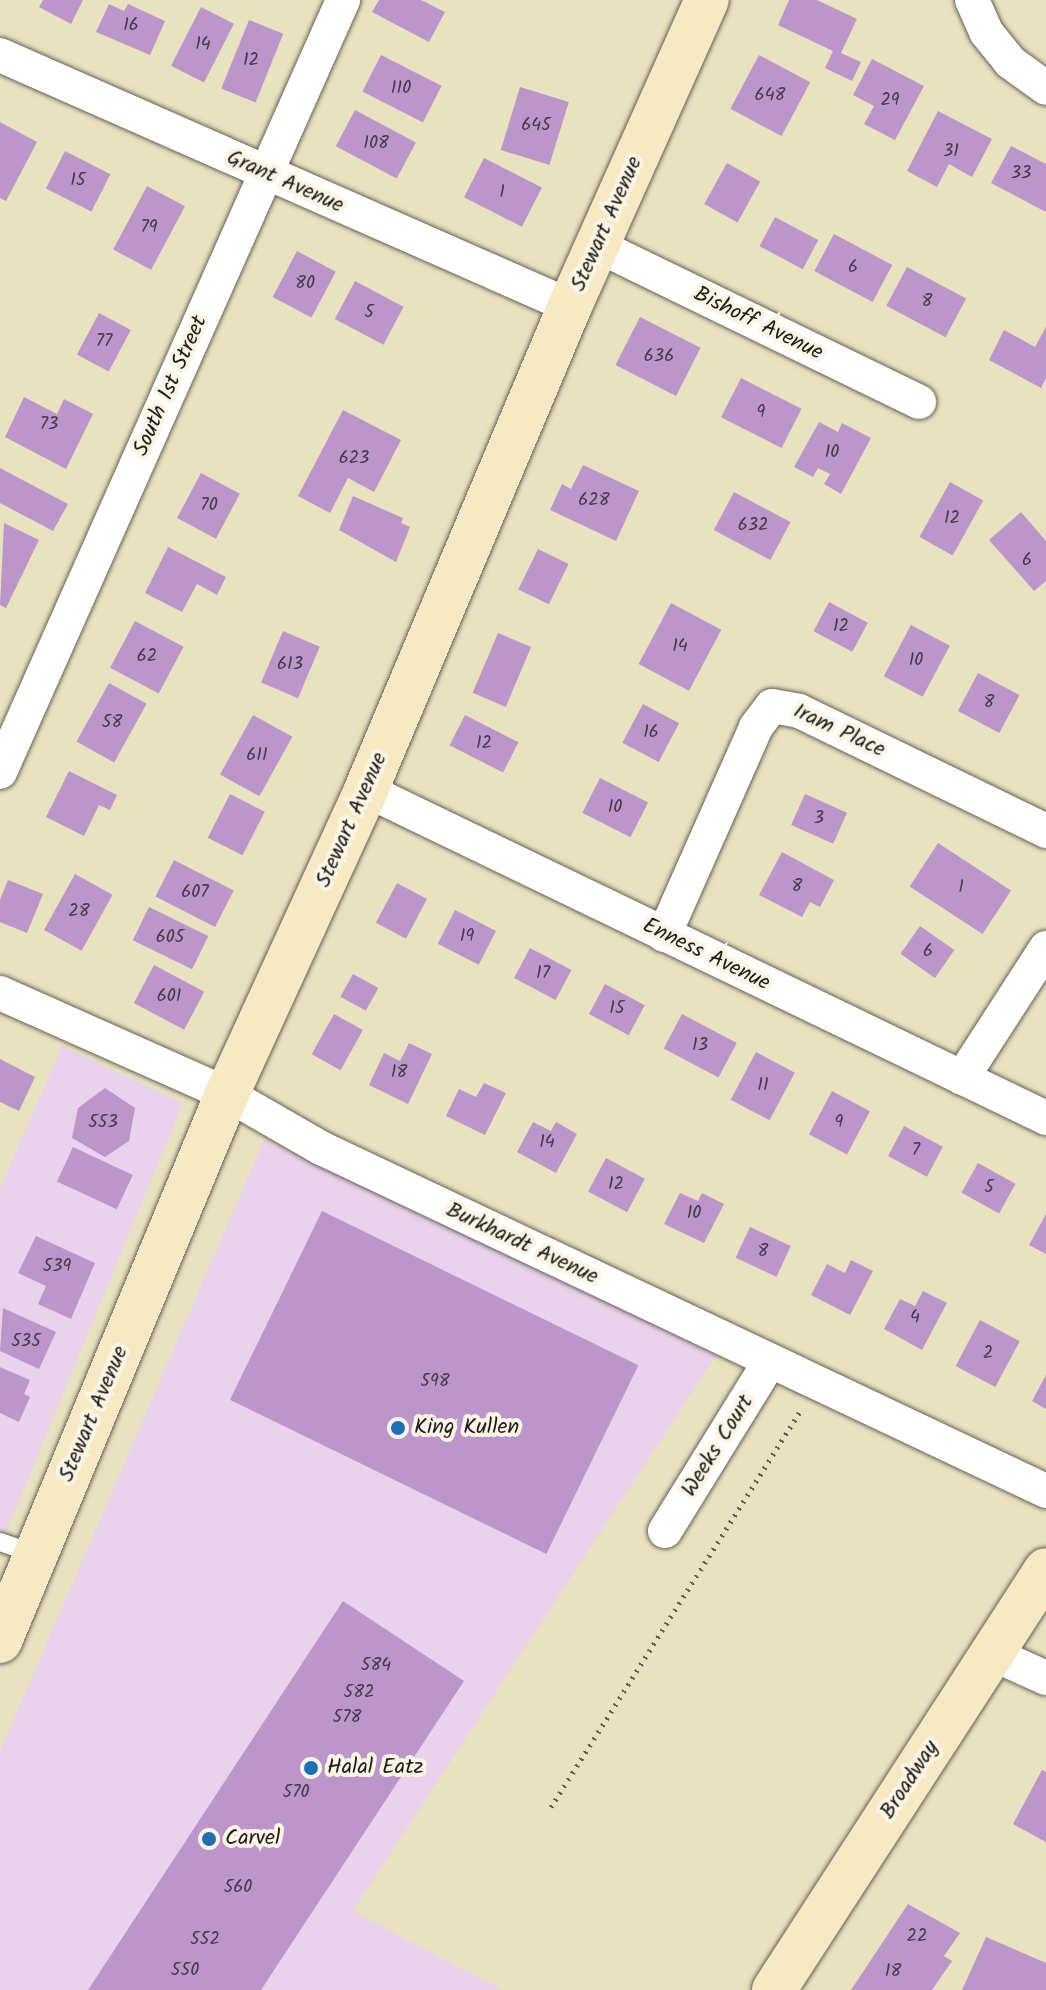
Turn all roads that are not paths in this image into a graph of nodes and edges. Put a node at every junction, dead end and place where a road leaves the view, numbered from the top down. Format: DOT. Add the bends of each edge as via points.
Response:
graph roads {
  1 [pos="343,0"];
  2 [pos="707,0"];
  3 [pos="972,0"];
  4 [pos="0,55"];
  5 [pos="1046,88"];
  6 [pos="266,174"];
  7 [pos="598,246"];
  8 [pos="570,306"];
  9 [pos="919,402"];
  10 [pos="0,772"];
  11 [pos="366,790"];
  12 [pos="1046,831"];
  13 [pos="664,935"];
  14 [pos="1046,948"];
  15 [pos="0,993"];
  16 [pos="962,1078"];
  17 [pos="227,1094"];
  18 [pos="1046,1118"];
  19 [pos="770,1361"];
  20 [pos="1046,1491"];
  21 [pos="665,1531"];
  22 [pos="18,1548"];
  23 [pos="1046,1570"];
  24 [pos="0,1641"];
  25 [pos="993,1654"];
  26 [pos="1046,1678"];
  27 [pos="774,1990"];
  1 -- 6 [label="street, South 1st Street"];
  2 -- 7 [label="main road, Stewart Avenue"];
  3 -- 5 [label="street" via="986,32 1010,62"];
  4 -- 6 [label="street, Grant Avenue"];
  6 -- 8 [label="street, Grant Avenue"];
  6 -- 10 [label="street, South 1st Street"];
  7 -- 8 [label="main road, Stewart Avenue"];
  7 -- 9 [label="street, Bishoff Avenue"];
  8 -- 11 [label="main road, Stewart Avenue"];
  11 -- 13 [label="street, Enness Avenue"];
  11 -- 17 [label="main road, Stewart Avenue"];
  12 -- 13 [label="street, Iram Place" via="799,711 772,706 756,727"];
  13 -- 16 [label="street, Enness Avenue"];
  14 -- 16 [label="street"];
  15 -- 17 [label="street, Burkhardt Avenue"];
  16 -- 18 [label="street, Enness Avenue"];
  17 -- 19 [label="street, Burkhardt Avenue" via="321,1148"];
  17 -- 22 [label="main road, Stewart Avenue"];
  19 -- 20 [label="street, Burkhardt Avenue"];
  19 -- 21 [label="street, Weeks Court"];
  22 -- 24 [label="main road, Stewart Avenue"];
  23 -- 25 [label="main road, Broadway"];
  25 -- 26 [label="street"];
  25 -- 27 [label="main road, Broadway"];
}
